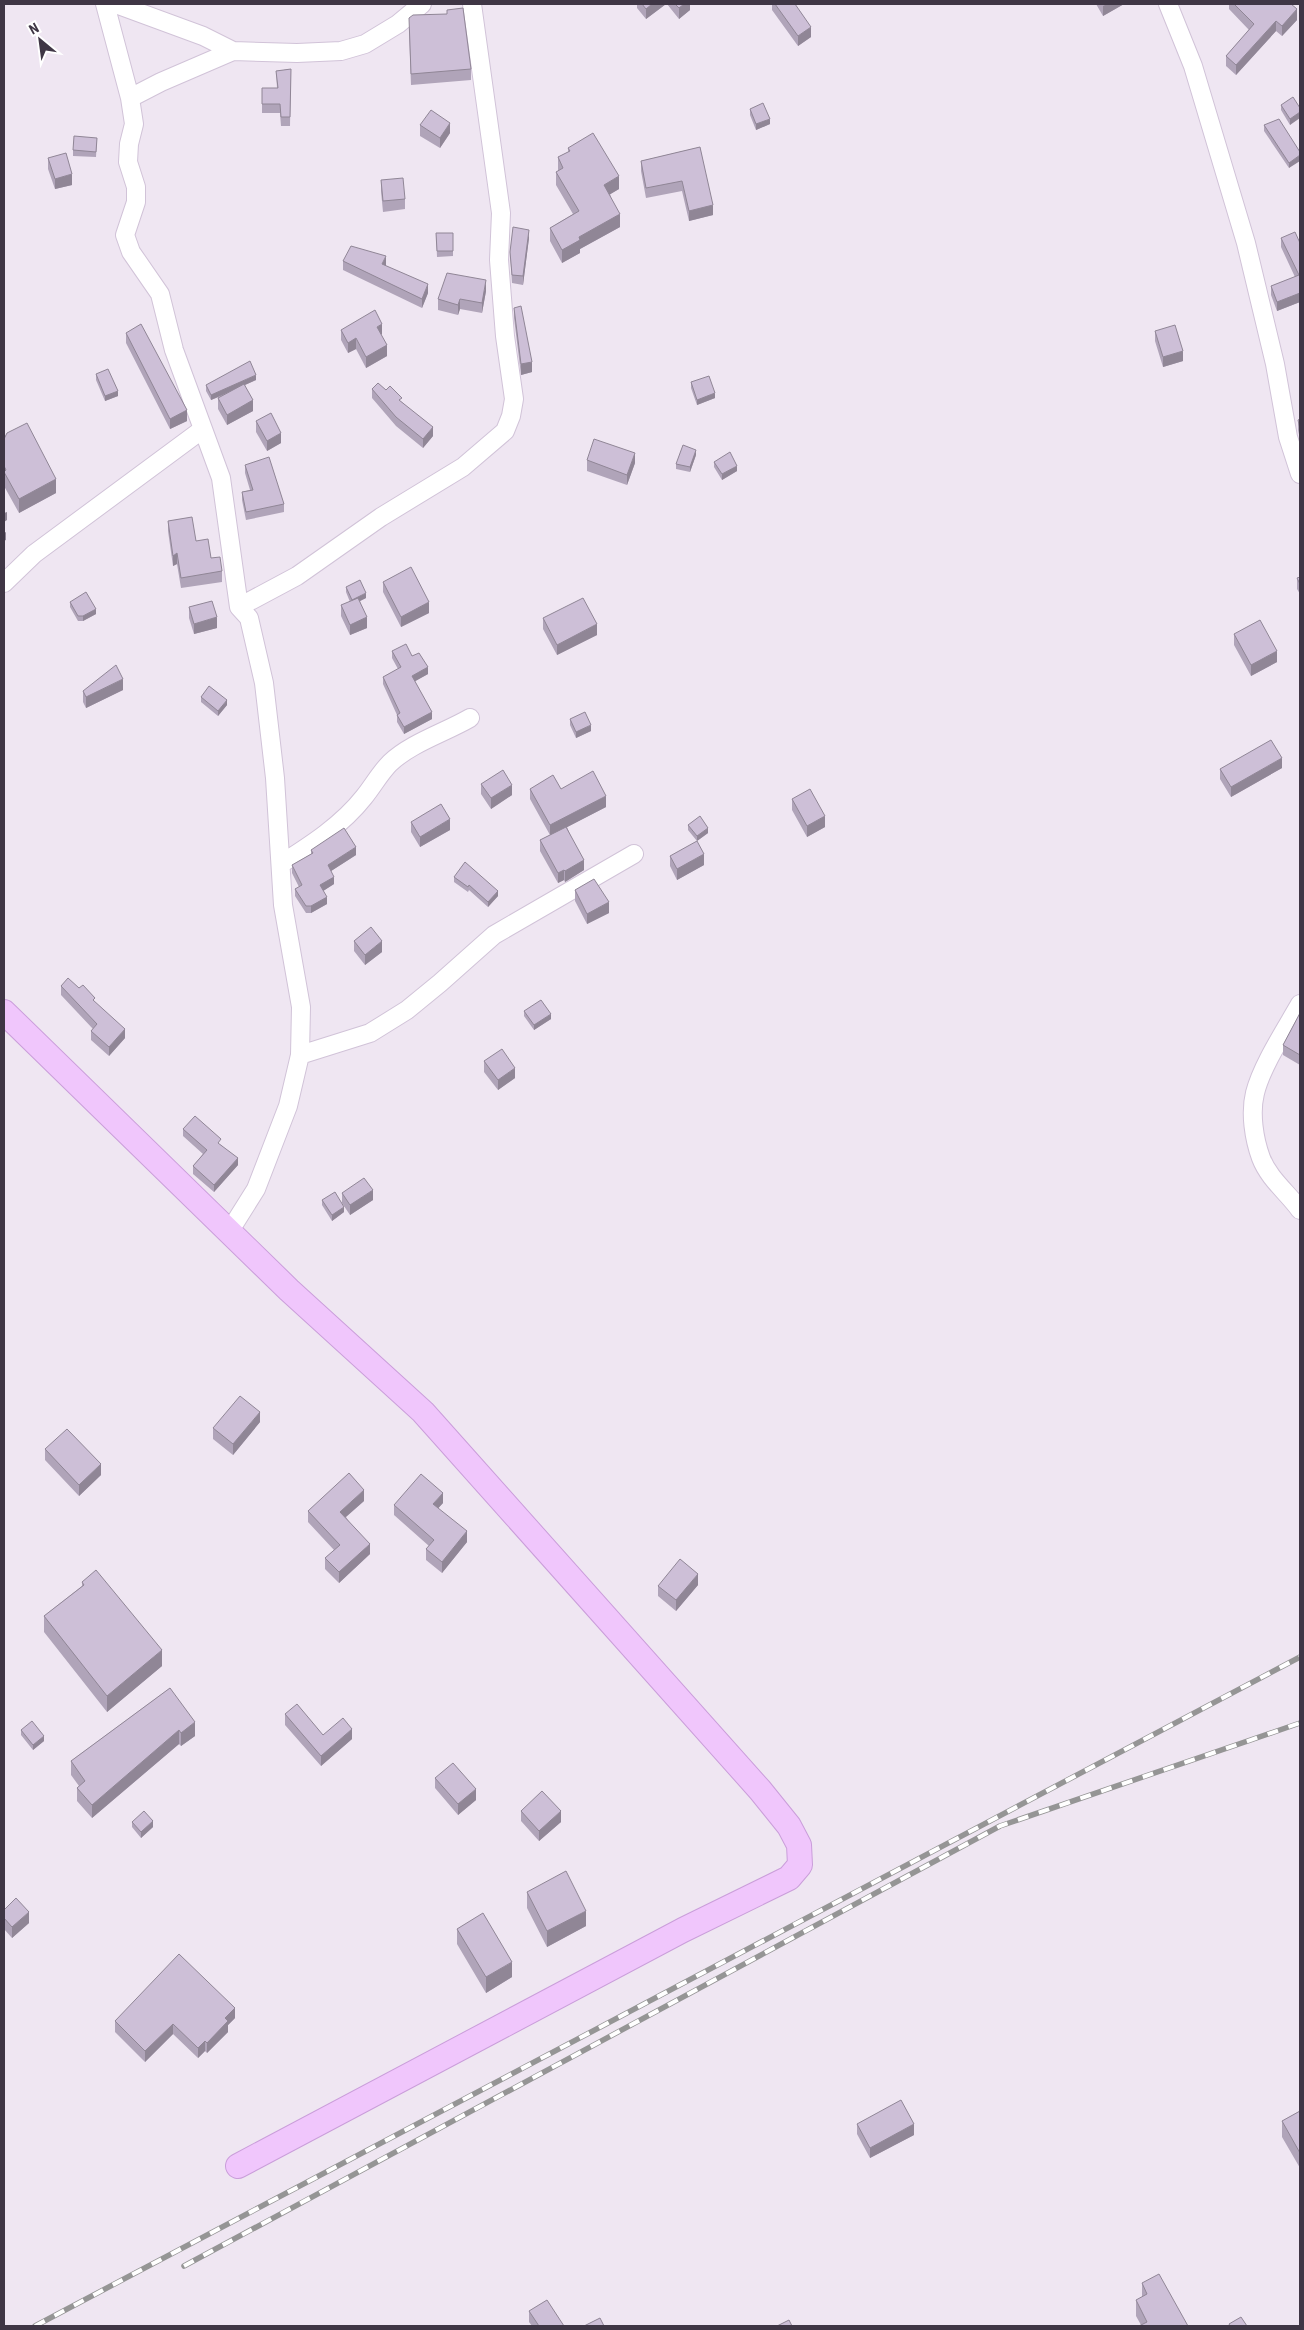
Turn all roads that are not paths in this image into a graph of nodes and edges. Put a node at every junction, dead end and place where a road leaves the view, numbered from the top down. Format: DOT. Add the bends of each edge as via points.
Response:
graph roads {
  1 [pos="105,4"];
  2 [pos="116,4"];
  3 [pos="422,4"];
  4 [pos="472,4"];
  5 [pos="1168,4"];
  6 [pos="233,51"];
  7 [pos="130,98"];
  8 [pos="203,429"];
  9 [pos="1300,474"];
  10 [pos="4,583"];
  11 [pos="240,608"];
  12 [pos="470,718"];
  13 [pos="634,854"];
  14 [pos="281,864"];
  15 [pos="1300,1004"];
  16 [pos="4,1012"];
  17 [pos="300,1055"];
  18 [pos="1300,1210"];
  19 [pos="229,1232"];
  20 [pos="238,2166"];
  1 -- 7 [label="street"];
  2 -- 6 [label="street" via="203,36"];
  3 -- 6 [label="street" via="382,35 341,51 297,54"];
  4 -- 11 [label="street" via="500,213 499,260 514,399 511,416 505,431 463,467 381,517 297,576"];
  5 -- 9 [label="street" via="1193,66 1246,243 1276,364 1288,437"];
  6 -- 7 [label="street"];
  7 -- 8 [label="street" via="134,124 128,162 136,187 136,202 125,235 131,252 160,294 174,350"];
  8 -- 10 [label="street" via="34,554"];
  8 -- 11 [label="street" via="221,478"];
  11 -- 14 [label="street" via="249,618 264,683"];
  12 -- 14 [label="street" via="404,752 390,763 364,798 336,825"];
  13 -- 17 [label="street" via="494,935 434,989 370,1033"];
  14 -- 17 [label="street" via="284,905 301,1007"];
  15 -- 18 [label="street" via="1271,1056 1255,1094 1253,1125 1261,1159"];
  16 -- 19 [label="street"];
  17 -- 19 [label="street" via="288,1106 256,1189"];
  19 -- 20 [label="street" via="423,1412 528,1528 789,1826 799,1845 800,1866 789,1878 683,1930"];
}
